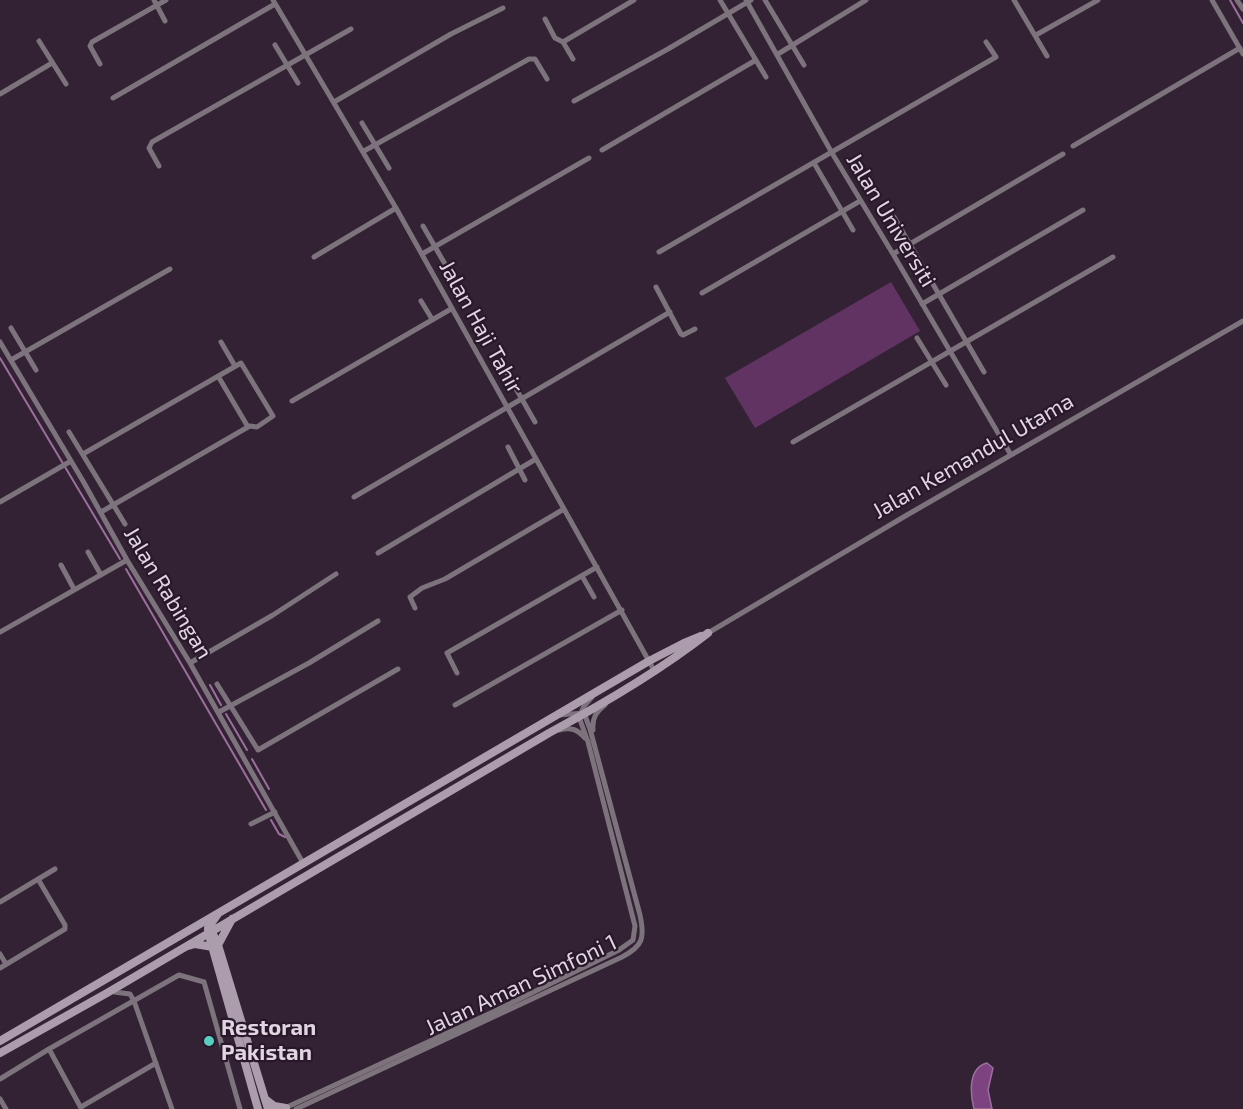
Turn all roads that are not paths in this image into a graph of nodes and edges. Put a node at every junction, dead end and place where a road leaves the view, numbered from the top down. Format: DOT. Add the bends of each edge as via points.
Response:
graph roads {
  1 [pos="166,0"];
  2 [pos="634,0"];
  3 [pos="720,0"];
  4 [pos="765,0"];
  5 [pos="866,0"];
  6 [pos="1014,0"];
  7 [pos="1098,0"];
  8 [pos="1212,0"];
  9 [pos="1237,0"];
  10 [pos="275,1"];
  11 [pos="748,1"];
  12 [pos="155,3"];
  13 [pos="503,8"];
  14 [pos="1243,9"];
  15 [pos="728,14"];
  16 [pos="545,19"];
  17 [pos="165,21"];
  18 [pos="351,29"];
  19 [pos="1036,35"];
  20 [pos="39,41"];
  21 [pos="563,42"];
  22 [pos="986,42"];
  23 [pos="792,44"];
  24 [pos="275,45"];
  25 [pos="1241,51"];
  26 [pos="778,54"];
  27 [pos="305,56"];
  28 [pos="1047,56"];
  29 [pos="573,59"];
  30 [pos="756,60"];
  31 [pos="52,63"];
  32 [pos="100,64"];
  33 [pos="804,65"];
  34 [pos="287,66"];
  35 [pos="766,77"];
  36 [pos="547,79"];
  37 [pos="298,83"];
  38 [pos="66,84"];
  39 [pos="0,94"];
  40 [pos="113,98"];
  41 [pos="574,101"];
  42 [pos="334,102"];
  43 [pos="362,123"];
  44 [pos="376,145"];
  45 [pos="1072,146"];
  46 [pos="602,150"];
  47 [pos="363,152"];
  48 [pos="831,153"];
  49 [pos="1063,154"];
  50 [pos="589,158"];
  51 [pos="814,163"];
  52 [pos="159,166"];
  53 [pos="389,168"];
  54 [pos="860,201"];
  55 [pos="396,208"];
  56 [pos="1083,210"];
  57 [pos="842,211"];
  58 [pos="894,218"];
  59 [pos="423,226"];
  60 [pos="853,230"];
  61 [pos="909,245"];
  62 [pos="435,246"];
  63 [pos="659,252"];
  64 [pos="422,254"];
  65 [pos="893,254"];
  66 [pos="314,257"];
  67 [pos="1113,257"];
  68 [pos="170,269"];
  69 [pos="449,271"];
  70 [pos="656,287"];
  71 [pos="702,293"];
  72 [pos="939,295"];
  73 [pos="421,301"];
  74 [pos="922,304"];
  75 [pos="451,309"];
  76 [pos="670,312"];
  77 [pos="432,320"];
  78 [pos="1243,321"];
  79 [pos="11,328"];
  80 [pos="695,329"];
  81 [pos="917,338"];
  82 [pos="0,342"];
  83 [pos="221,342"];
  84 [pos="967,342"];
  85 [pos="25,351"];
  86 [pos="949,352"];
  87 [pos="11,360"];
  88 [pos="932,362"];
  89 [pos="235,366"];
  90 [pos="36,370"];
  91 [pos="984,372"];
  92 [pos="507,374"];
  93 [pos="218,376"];
  94 [pos="946,385"];
  95 [pos="522,399"];
  96 [pos="292,401"];
  97 [pos="507,408"];
  98 [pos="535,422"];
  99 [pos="249,426"];
  100 [pos="69,432"];
  101 [pos="793,442"];
  102 [pos="508,447"];
  103 [pos="83,454"];
  104 [pos="1011,455"];
  105 [pos="536,459"];
  106 [pos="65,464"];
  107 [pos="519,469"];
  108 [pos="525,480"];
  109 [pos="354,496"];
  110 [pos="0,502"];
  111 [pos="112,504"];
  112 [pos="564,509"];
  113 [pos="100,512"];
  114 [pos="125,524"];
  115 [pos="88,552"];
  116 [pos="378,552"];
  117 [pos="127,560"];
  118 [pos="61,566"];
  119 [pos="597,567"];
  120 [pos="336,574"];
  121 [pos="101,575"];
  122 [pos="582,576"];
  123 [pos="75,589"];
  124 [pos="594,597"];
  125 [pos="415,608"];
  126 [pos="622,610"];
  127 [pos="378,621"];
  128 [pos="0,632"];
  129 [pos="708,633"];
  130 [pos="649,661"];
  131 [pos="190,663"];
  132 [pos="398,669"];
  133 [pos="655,672"];
  134 [pos="457,673"];
  135 [pos="217,684"];
  136 [pos="595,693"];
  137 [pos="611,700"];
  138 [pos="455,705"];
  139 [pos="230,706"];
  140 [pos="219,712"];
  141 [pos="581,714"];
  142 [pos="557,715"];
  143 [pos="549,733"];
  144 [pos="593,737"];
  145 [pos="588,742"];
  146 [pos="274,812"];
  147 [pos="251,824"];
  148 [pos="303,863"];
  149 [pos="55,869"];
  150 [pos="38,879"];
  151 [pos="0,902"];
  152 [pos="221,910"];
  153 [pos="232,918"];
  154 [pos="209,930"];
  155 [pos="184,932"];
  156 [pos="183,946"];
  157 [pos="216,946"];
  158 [pos="0,954"];
  159 [pos="6,964"];
  160 [pos="0,968"];
  161 [pos="107,993"];
  162 [pos="134,1001"];
  163 [pos="0,1041"];
  164 [pos="49,1049"];
  165 [pos="0,1053"];
  166 [pos="156,1063"];
  167 [pos="0,1079"];
  168 [pos="264,1098"];
  169 [pos="0,1099"];
  170 [pos="81,1108"];
  171 [pos="285,1108"];
  172 [pos="6,1109"];
  173 [pos="172,1109"];
  174 [pos="240,1109"];
  175 [pos="258,1109"];
  176 [pos="268,1109"];
  177 [pos="296,1109"];
  1 -- 12 [label="street"];
  2 -- 21 [label="street"];
  3 -- 15 [label="street"];
  4 -- 23 [label="street"];
  5 -- 23 [label="street"];
  6 -- 19 [label="street"];
  7 -- 19 [label="street"];
  8 -- 25 [label="street"];
  9 -- 14 [label="street"];
  10 -- 27 [label="street, Jalan Haji Tahir"];
  10 -- 40 [label="street"];
  11 -- 15 [label="street"];
  11 -- 26 [label="street, Jalan Universiti"];
  12 -- 17 [label="street"];
  12 -- 32 [label="street" via="92,42 90,46"];
  13 -- 42 [label="street"];
  15 -- 30 [label="street"];
  15 -- 41 [label="street"];
  16 -- 21 [label="street" via="555,38"];
  18 -- 27 [label="street"];
  19 -- 28 [label="street"];
  20 -- 31 [label="street"];
  21 -- 29 [label="street"];
  22 -- 48 [label="street" via="996,57"];
  23 -- 26 [label="street"];
  23 -- 33 [label="street"];
  24 -- 34 [label="street"];
  25 -- 45 [label="street"];
  26 -- 48 [label="street, Jalan Universiti"];
  27 -- 34 [label="street"];
  27 -- 42 [label="street, Jalan Haji Tahir"];
  30 -- 35 [label="street"];
  30 -- 46 [label="street"];
  31 -- 38 [label="street"];
  31 -- 39 [label="street"];
  34 -- 37 [label="street"];
  34 -- 52 [label="street" via="152,142 150,148"];
  36 -- 44 [label="street" via="536,59 529,58"];
  42 -- 47 [label="street, Jalan Haji Tahir"];
  43 -- 44 [label="street"];
  44 -- 47 [label="street"];
  44 -- 53 [label="street"];
  47 -- 55 [label="street, Jalan Haji Tahir"];
  48 -- 51 [label="street"];
  48 -- 54 [label="street, Jalan Universiti"];
  49 -- 61 [label="street"];
  50 -- 62 [label="street"];
  51 -- 57 [label="street"];
  51 -- 63 [label="street"];
  54 -- 57 [label="street"];
  54 -- 65 [label="street, Jalan Universiti"];
  55 -- 64 [label="street, Jalan Haji Tahir"];
  55 -- 66 [label="street"];
  56 -- 72 [label="street"];
  57 -- 60 [label="street"];
  57 -- 71 [label="street"];
  58 -- 61 [label="street"];
  59 -- 62 [label="street"];
  61 -- 65 [label="street"];
  61 -- 72 [label="street"];
  62 -- 64 [label="street"];
  62 -- 69 [label="street"];
  64 -- 75 [label="street, Jalan Haji Tahir"];
  65 -- 74 [label="street, Jalan Universiti"];
  67 -- 84 [label="street"];
  68 -- 85 [label="street"];
  70 -- 76 [label="street"];
  72 -- 74 [label="street"];
  72 -- 84 [label="street"];
  73 -- 77 [label="street"];
  74 -- 86 [label="street, Jalan Universiti"];
  75 -- 77 [label="street"];
  75 -- 97 [label="street, Jalan Haji Tahir"];
  76 -- 80 [label="street" via="683,335"];
  76 -- 95 [label="street"];
  77 -- 96 [label="street"];
  78 -- 104 [label="street, Jalan Kemandul Utama"];
  79 -- 85 [label="street"];
  81 -- 88 [label="street"];
  82 -- 87 [label="street, Jalan Rabingan"];
  83 -- 89 [label="street"];
  84 -- 86 [label="street"];
  84 -- 91 [label="street"];
  85 -- 87 [label="street"];
  85 -- 90 [label="street"];
  86 -- 88 [label="street"];
  86 -- 104 [label="street, Jalan Universiti"];
  87 -- 106 [label="street, Jalan Rabingan"];
  88 -- 94 [label="street"];
  88 -- 101 [label="street"];
  89 -- 93 [label="street"];
  89 -- 99 [label="street" via="243,364 273,416 257,427"];
  92 -- 95 [label="street"];
  93 -- 99 [label="street"];
  93 -- 103 [label="street"];
  95 -- 97 [label="street"];
  95 -- 98 [label="street"];
  97 -- 105 [label="street, Jalan Haji Tahir"];
  97 -- 109 [label="street"];
  99 -- 111 [label="street"];
  100 -- 103 [label="street"];
  102 -- 107 [label="street"];
  103 -- 111 [label="street"];
  104 -- 129 [label="street, Jalan Kemandul Utama"];
  105 -- 107 [label="street"];
  105 -- 112 [label="street, Jalan Haji Tahir"];
  106 -- 110 [label="street"];
  106 -- 113 [label="street, Jalan Rabingan"];
  107 -- 108 [label="street"];
  107 -- 116 [label="street"];
  111 -- 113 [label="street"];
  111 -- 114 [label="street"];
  112 -- 119 [label="street, Jalan Haji Tahir"];
  112 -- 125 [label="street" via="445,579 422,588 410,597"];
  113 -- 117 [label="street, Jalan Rabingan"];
  115 -- 121 [label="street"];
  117 -- 121 [label="street"];
  117 -- 131 [label="street, Jalan Rabingan"];
  118 -- 123 [label="street"];
  119 -- 122 [label="street"];
  119 -- 126 [label="street, Jalan Haji Tahir"];
  120 -- 131 [label="street"];
  121 -- 123 [label="street"];
  122 -- 124 [label="street"];
  122 -- 134 [label="street" via="447,653"];
  123 -- 128 [label="street"];
  126 -- 130 [label="street, Jalan Haji Tahir"];
  126 -- 138 [label="street"];
  127 -- 139 [label="street"];
  129 -- 130 [label="street"];
  129 -- 133 [label="street"];
  130 -- 133 [label="street, Jalan Haji Tahir"];
  130 -- 136 [label="street"];
  131 -- 140 [label="street, Jalan Rabingan"];
  132 -- 139 [label="street" via="258,750"];
  133 -- 137 [label="street"];
  135 -- 139 [label="street"];
  136 -- 141 [label="street"];
  136 -- 142 [label="street"];
  137 -- 141 [label="street"];
  137 -- 144 [label="street" via="593,718"];
  139 -- 140 [label="street"];
  140 -- 146 [label="street, Jalan Rabingan"];
  141 -- 142 [label="street"];
  141 -- 143 [label="street"];
  141 -- 144 [label="street, Jalan Aman Simfoni 1"];
  141 -- 145 [label="street, Jalan Aman Simfoni 1"];
  142 -- 148 [label="street"];
  143 -- 145 [label="street" via="568,728 579,731"];
  143 -- 153 [label="street"];
  144 -- 177 [label="street, Jalan Aman Simfoni 1" via="642,926 638,947"];
  145 -- 171 [label="street, Jalan Aman Simfoni 1" via="635,926 633,940 495,1011"];
  146 -- 147 [label="street"];
  146 -- 148 [label="street, Jalan Rabingan"];
  148 -- 152 [label="street"];
  149 -- 150 [label="street"];
  150 -- 151 [label="street"];
  150 -- 159 [label="street" via="65,929"];
  152 -- 154 [label="street"];
  152 -- 155 [label="street"];
  153 -- 154 [label="street"];
  153 -- 157 [label="street"];
  154 -- 155 [label="street"];
  154 -- 156 [label="street"];
  154 -- 157 [label="street"];
  155 -- 163 [label="street"];
  156 -- 157 [label="street"];
  156 -- 161 [label="street"];
  157 -- 168 [label="street"];
  157 -- 175 [label="street"];
  158 -- 159 [label="street"];
  159 -- 160 [label="street"];
  161 -- 162 [label="street" via="130,994"];
  161 -- 165 [label="street"];
  162 -- 164 [label="street"];
  162 -- 166 [label="street"];
  162 -- 174 [label="street" via="179,975 204,982"];
  164 -- 167 [label="street"];
  164 -- 170 [label="street"];
  166 -- 170 [label="street"];
  166 -- 173 [label="street"];
  168 -- 171 [label="street"];
  168 -- 176 [label="street"];
  169 -- 172 [label="street"];
}
